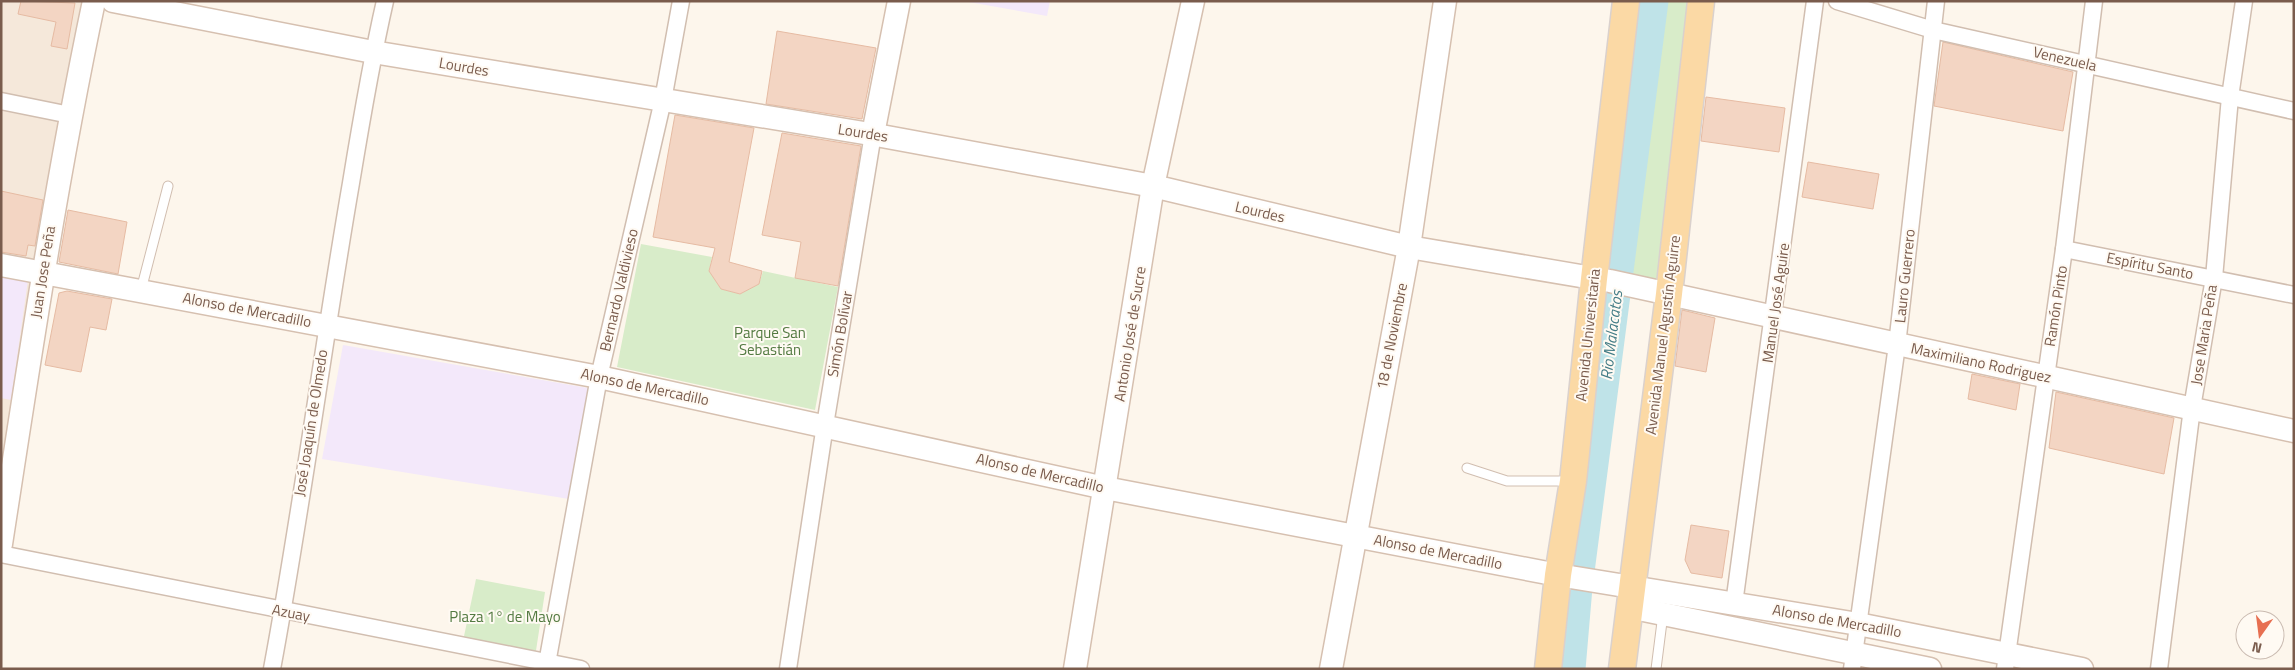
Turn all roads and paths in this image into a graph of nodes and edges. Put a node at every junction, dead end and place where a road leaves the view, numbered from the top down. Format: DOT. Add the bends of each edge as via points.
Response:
graph roads {
  1 [pos="94,1"];
  2 [pos="113,1"];
  3 [pos="385,1"];
  4 [pos="681,1"];
  5 [pos="899,1"];
  6 [pos="1193,1"];
  7 [pos="1445,1"];
  8 [pos="1626,1"];
  9 [pos="1700,1"];
  10 [pos="1815,1"];
  11 [pos="1837,1"];
  12 [pos="1936,1"];
  13 [pos="2094,1"];
  14 [pos="2244,1"];
  15 [pos="166,6"];
  16 [pos="1933,30"];
  17 [pos="373,52"];
  18 [pos="2087,64"];
  19 [pos="2230,98"];
  20 [pos="663,100"];
  21 [pos="1,101"];
  22 [pos="2294,111"];
  23 [pos="70,115"];
  24 [pos="873,134"];
  25 [pos="168,186"];
  26 [pos="1153,186"];
  27 [pos="1409,247"];
  28 [pos="2064,249"];
  29 [pos="1,264"];
  30 [pos="42,271"];
  31 [pos="2214,278"];
  32 [pos="1602,280"];
  33 [pos="141,290"];
  34 [pos="1660,292"];
  35 [pos="2294,295"];
  36 [pos="1774,316"];
  37 [pos="326,326"];
  38 [pos="1898,345"];
  39 [pos="599,376"];
  40 [pos="2045,376"];
  41 [pos="2192,408"];
  42 [pos="825,425"];
  43 [pos="2294,431"];
  44 [pos="1467,468"];
  45 [pos="1573,481"];
  46 [pos="1105,488"];
  47 [pos="1354,536"];
  48 [pos="1,544"];
  49 [pos="1,554"];
  50 [pos="1566,577"];
  51 [pos="1628,594"];
  52 [pos="1700,599"];
  53 [pos="1734,604"];
  54 [pos="282,611"];
  55 [pos="1663,614"];
  56 [pos="1698,621"];
  57 [pos="1858,624"];
  58 [pos="1853,661"];
  59 [pos="2006,661"];
  60 [pos="546,665"];
  61 [pos="272,669"];
  62 [pos="581,669"];
  63 [pos="788,669"];
  64 [pos="1075,669"];
  65 [pos="1331,669"];
  66 [pos="1548,669"];
  67 [pos="1622,669"];
  68 [pos="1656,669"];
  69 [pos="1930,669"];
  70 [pos="2082,669"];
  71 [pos="2159,669"];
  1 -- 23 [label="street, Juan Jose Peña"];
  2 -- 15 [label="street, Lourdes"];
  3 -- 17 [label="street, José Joaquín de Olmedo"];
  4 -- 20 [label="street, Bernardo Valdivieso"];
  5 -- 24 [label="street, Simón Bolívar"];
  6 -- 26 [label="street, Antonio José de Sucre"];
  7 -- 27 [label="street, 18 de Noviembre"];
  8 -- 32 [label="main road, Avenida Universitaria"];
  9 -- 34 [label="main road, Avenida Manuel Agustín Aguirre"];
  10 -- 36 [label="street, Manuel José Aguire"];
  11 -- 16 [label="street, Venezuela"];
  12 -- 16 [label="street, Lauro Guerrero"];
  13 -- 18 [label="street, Ramón Pinto"];
  14 -- 19 [label="street, Jose Maria Peña"];
  15 -- 17 [label="street, Lourdes"];
  16 -- 18 [label="street, Venezuela"];
  16 -- 38 [label="street, Lauro Guerrero"];
  17 -- 20 [label="street, Lourdes"];
  17 -- 37 [label="street, José Joaquín de Olmedo"];
  18 -- 19 [label="street, Venezuela"];
  18 -- 28 [label="street, Ramón Pinto"];
  19 -- 22 [label="street, Venezuela"];
  19 -- 31 [label="street, Jose Maria Peña"];
  20 -- 24 [label="street, Lourdes"];
  20 -- 39 [label="street, Bernardo Valdivieso"];
  21 -- 23 [label="street"];
  23 -- 30 [label="street, Juan Jose Peña"];
  24 -- 26 [label="street, Lourdes"];
  24 -- 42 [label="street, Simón Bolívar"];
  25 -- 33 [label="lane"];
  26 -- 27 [label="street, Lourdes"];
  26 -- 46 [label="street, Antonio José de Sucre"];
  27 -- 32 [label="street, Lourdes"];
  27 -- 47 [label="street, 18 de Noviembre"];
  28 -- 31 [label="street, Espíritu Santo"];
  28 -- 40 [label="street, Ramón Pinto"];
  29 -- 30 [label="street, Alonso de Mercadillo"];
  30 -- 33 [label="street, Alonso de Mercadillo"];
  30 -- 48 [label="street, Juan Jose Peña"];
  31 -- 35 [label="street, Espíritu Santo"];
  31 -- 41 [label="street, Jose Maria Peña"];
  32 -- 34 [label="street, Lourdes"];
  32 -- 45 [label="main road, Avenida Universitaria"];
  33 -- 37 [label="street, Alonso de Mercadillo"];
  34 -- 36 [label="street, Maximiliano Rodriguez"];
  34 -- 51 [label="main road, Avenida Manuel Agustín Aguirre"];
  36 -- 38 [label="street, Maximiliano Rodriguez"];
  36 -- 53 [label="street, Manuel José Aguire"];
  37 -- 39 [label="street, Alonso de Mercadillo"];
  37 -- 54 [label="street, José Joaquín de Olmedo"];
  38 -- 40 [label="street, Maximiliano Rodriguez"];
  38 -- 57 [label="street, Lauro Guerrero"];
  39 -- 42 [label="street, Alonso de Mercadillo"];
  39 -- 60 [label="street, Bernardo Valdivieso"];
  40 -- 41 [label="street, Maximiliano Rodriguez"];
  40 -- 59 [label="street, Ramón Pinto"];
  41 -- 43 [label="street, Maximiliano Rodriguez"];
  41 -- 71 [label="street, Jose Maria Peña"];
  42 -- 46 [label="street, Alonso de Mercadillo"];
  42 -- 63 [label="street, Simón Bolívar"];
  44 -- 45 [label="lane" via="1507,481"];
  45 -- 50 [label="main road, Avenida Universitaria"];
  46 -- 47 [label="street, Alonso de Mercadillo"];
  46 -- 64 [label="street, Antonio José de Sucre"];
  47 -- 50 [label="street, Alonso de Mercadillo"];
  47 -- 65 [label="street, 18 de Noviembre"];
  49 -- 54 [label="street, Azuay"];
  50 -- 51 [label="street, Alonso de Mercadillo"];
  50 -- 66 [label="main road, Avenida Universitaria"];
  51 -- 52 [label="street, Alonso de Mercadillo"];
  51 -- 55 [label="street, Alonso de Mercadillo"];
  51 -- 67 [label="main road, Avenida Manuel Agustín Aguirre"];
  52 -- 53 [label="street, Alonso de Mercadillo"];
  52 -- 56 [label="street"];
  53 -- 57 [label="street, Alonso de Mercadillo"];
  54 -- 60 [label="street, Azuay"];
  54 -- 61 [label="street, José Joaquín de Olmedo"];
  55 -- 56 [label="street, Alonso de Mercadillo"];
  55 -- 68 [label="lane"];
  56 -- 58 [label="street, Alonso de Mercadillo"];
  57 -- 58 [label="street, Lauro Guerrero"];
  57 -- 59 [label="street, Alonso de Mercadillo"];
  58 -- 69 [label="street, Alonso de Mercadillo"];
  59 -- 70 [label="street, Alonso de Mercadillo"];
  60 -- 62 [label="street, Azuay"];
}
